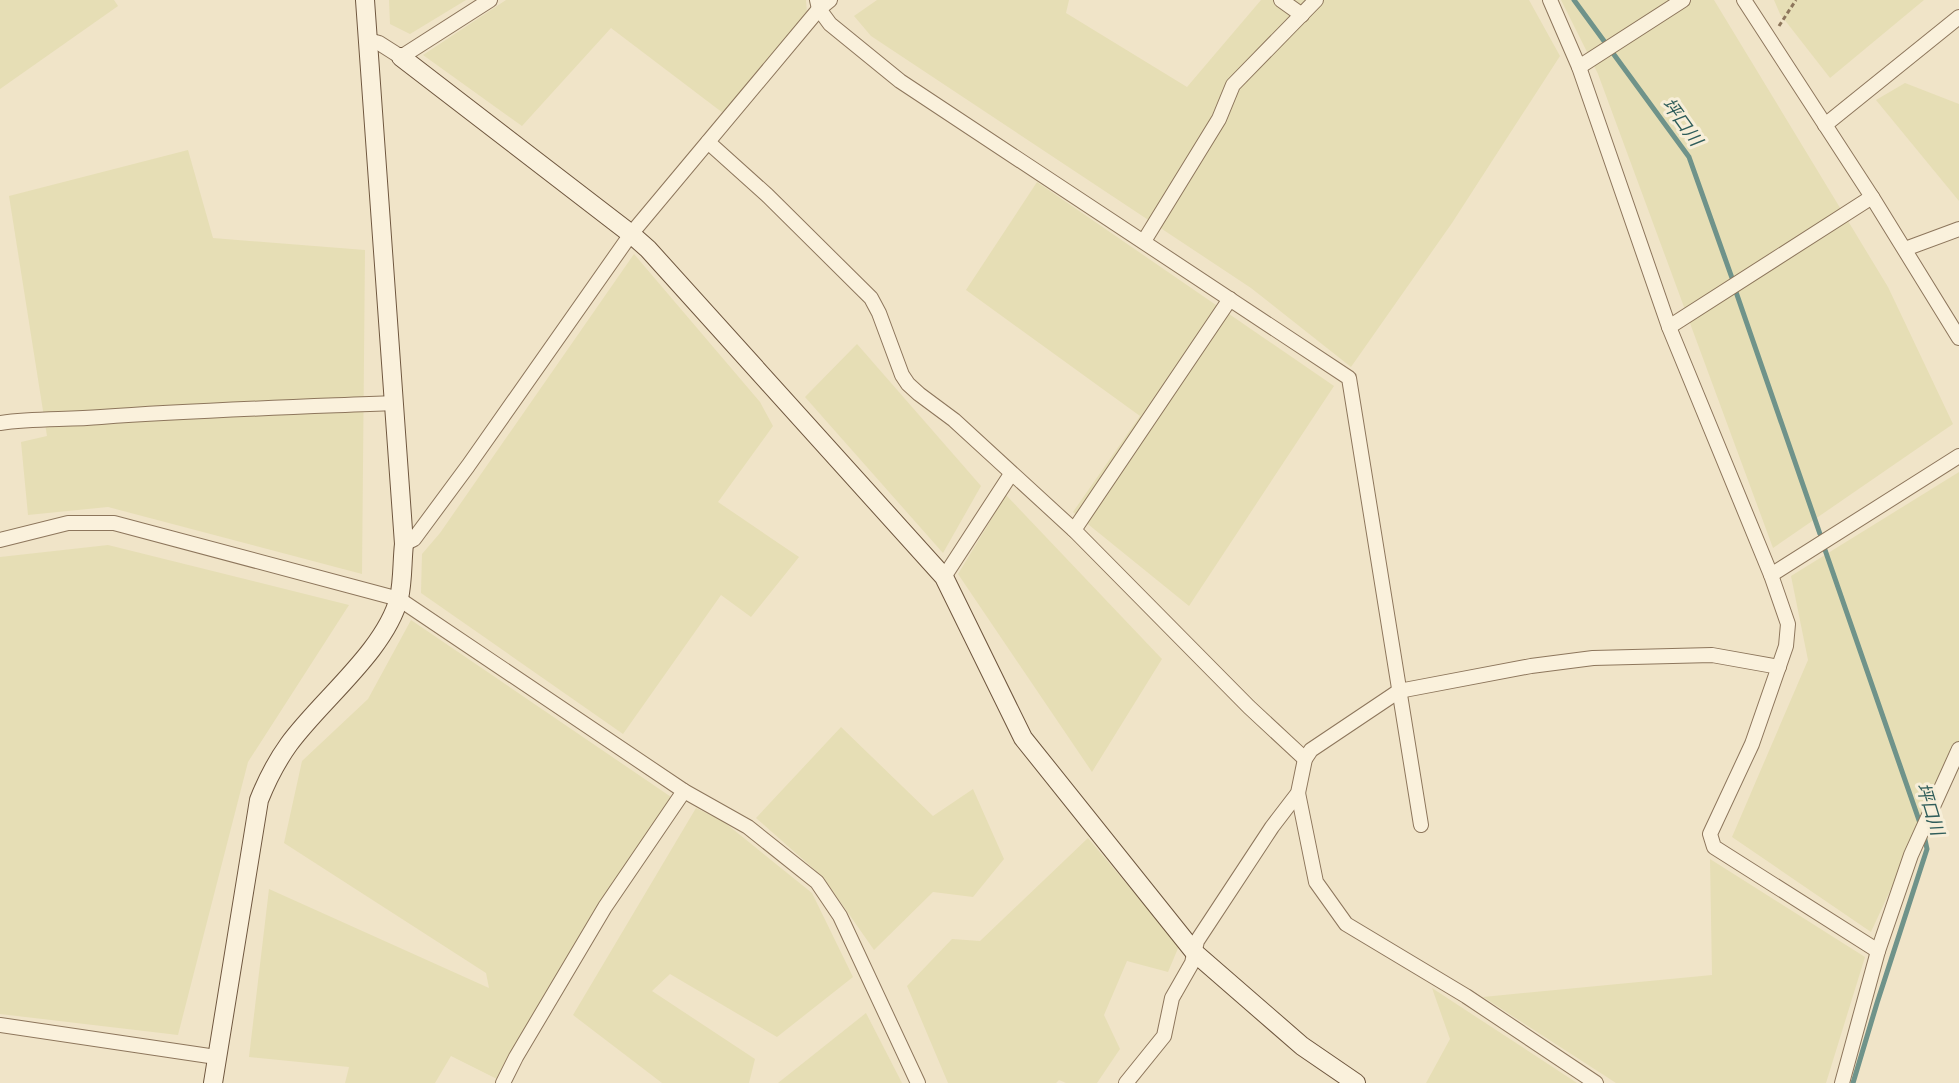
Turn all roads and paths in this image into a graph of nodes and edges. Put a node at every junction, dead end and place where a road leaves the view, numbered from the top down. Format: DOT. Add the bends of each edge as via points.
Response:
graph roads {
  1 [pos="365,0"];
  2 [pos="490,0"];
  3 [pos="1281,0"];
  4 [pos="1316,0"];
  5 [pos="1550,0"];
  6 [pos="1683,0"];
  7 [pos="1744,0"];
  8 [pos="1796,0"];
  9 [pos="822,3"];
  10 [pos="1302,15"];
  11 [pos="1959,17"];
  12 [pos="368,40"];
  13 [pos="1770,40"];
  14 [pos="401,57"];
  15 [pos="1580,67"];
  16 [pos="1825,125"];
  17 [pos="708,142"];
  18 [pos="1872,197"];
  19 [pos="1959,229"];
  20 [pos="631,234"];
  21 [pos="1143,241"];
  22 [pos="1905,249"];
  23 [pos="1230,299"];
  24 [pos="1669,327"];
  25 [pos="1959,338"];
  26 [pos="394,403"];
  27 [pos="0,423"];
  28 [pos="1959,456"];
  29 [pos="1011,474"];
  30 [pos="1074,530"];
  31 [pos="0,540"];
  32 [pos="404,544"];
  33 [pos="1771,575"];
  34 [pos="944,577"];
  35 [pos="399,599"];
  36 [pos="1779,667"];
  37 [pos="1399,691"];
  38 [pos="1959,749"];
  39 [pos="1305,759"];
  40 [pos="1953,776"];
  41 [pos="684,791"];
  42 [pos="1298,793"];
  43 [pos="1421,825"];
  44 [pos="1878,951"];
  45 [pos="1196,953"];
  46 [pos="0,1025"];
  47 [pos="216,1057"];
  48 [pos="213,1083"];
  49 [pos="503,1083"];
  50 [pos="918,1083"];
  51 [pos="1126,1083"];
  52 [pos="1356,1083"];
  53 [pos="1596,1083"];
  54 [pos="1842,1083"];
  1 -- 12 [label="street"];
  2 -- 14 [label="street"];
  3 -- 10 [label="street"];
  4 -- 10 [label="street"];
  5 -- 15 [label="street"];
  6 -- 15 [label="street"];
  7 -- 13 [label="street"];
  8 -- 13 [label="path"];
  9 -- 17 [label="street"];
  9 -- 21 [label="street" via="830,24 900,81"];
  10 -- 21 [label="street" via="1233,85 1219,119"];
  11 -- 16 [label="street"];
  12 -- 14 [label="street"];
  12 -- 26 [label="street"];
  13 -- 16 [label="street"];
  14 -- 20 [label="street"];
  15 -- 24 [label="street"];
  16 -- 18 [label="street"];
  17 -- 20 [label="street"];
  17 -- 29 [label="street" via="870,298 908,384 954,420"];
  18 -- 22 [label="street"];
  18 -- 24 [label="street"];
  19 -- 22 [label="street"];
  20 -- 32 [label="street" via="468,466 414,539"];
  20 -- 34 [label="street"];
  21 -- 23 [label="street"];
  22 -- 25 [label="street"];
  23 -- 30 [label="street"];
  23 -- 37 [label="street" via="1349,378"];
  24 -- 33 [label="street"];
  26 -- 27 [label="street"];
  26 -- 32 [label="street"];
  28 -- 33 [label="street"];
  29 -- 30 [label="street"];
  29 -- 34 [label="street"];
  30 -- 39 [label="street"];
  31 -- 35 [label="street" via="68,523 114,523"];
  32 -- 35 [label="street"];
  33 -- 36 [label="street" via="1788,624"];
  34 -- 45 [label="street" via="1023,738"];
  35 -- 41 [label="street"];
  35 -- 47 [label="street" via="368,653 290,742 259,800"];
  36 -- 37 [label="street" via="1712,655 1593,658"];
  36 -- 44 [label="street" via="1752,744 1710,834 1714,847"];
  37 -- 39 [label="street" via="1311,750"];
  37 -- 43 [label="street"];
  38 -- 40 [label="street"];
  39 -- 42 [label="street"];
  40 -- 44 [label="street" via="1926,822"];
  41 -- 49 [label="street" via="605,907"];
  41 -- 50 [label="street" via="748,827 817,882 840,916"];
  42 -- 45 [label="street" via="1197,941"];
  42 -- 53 [label="street" via="1316,882 1346,924 1466,996"];
  44 -- 54 [label="street"];
  45 -- 51 [label="street" via="1172,998 1164,1036"];
  45 -- 52 [label="street" via="1302,1046"];
  46 -- 47 [label="street"];
  47 -- 48 [label="street"];
}
